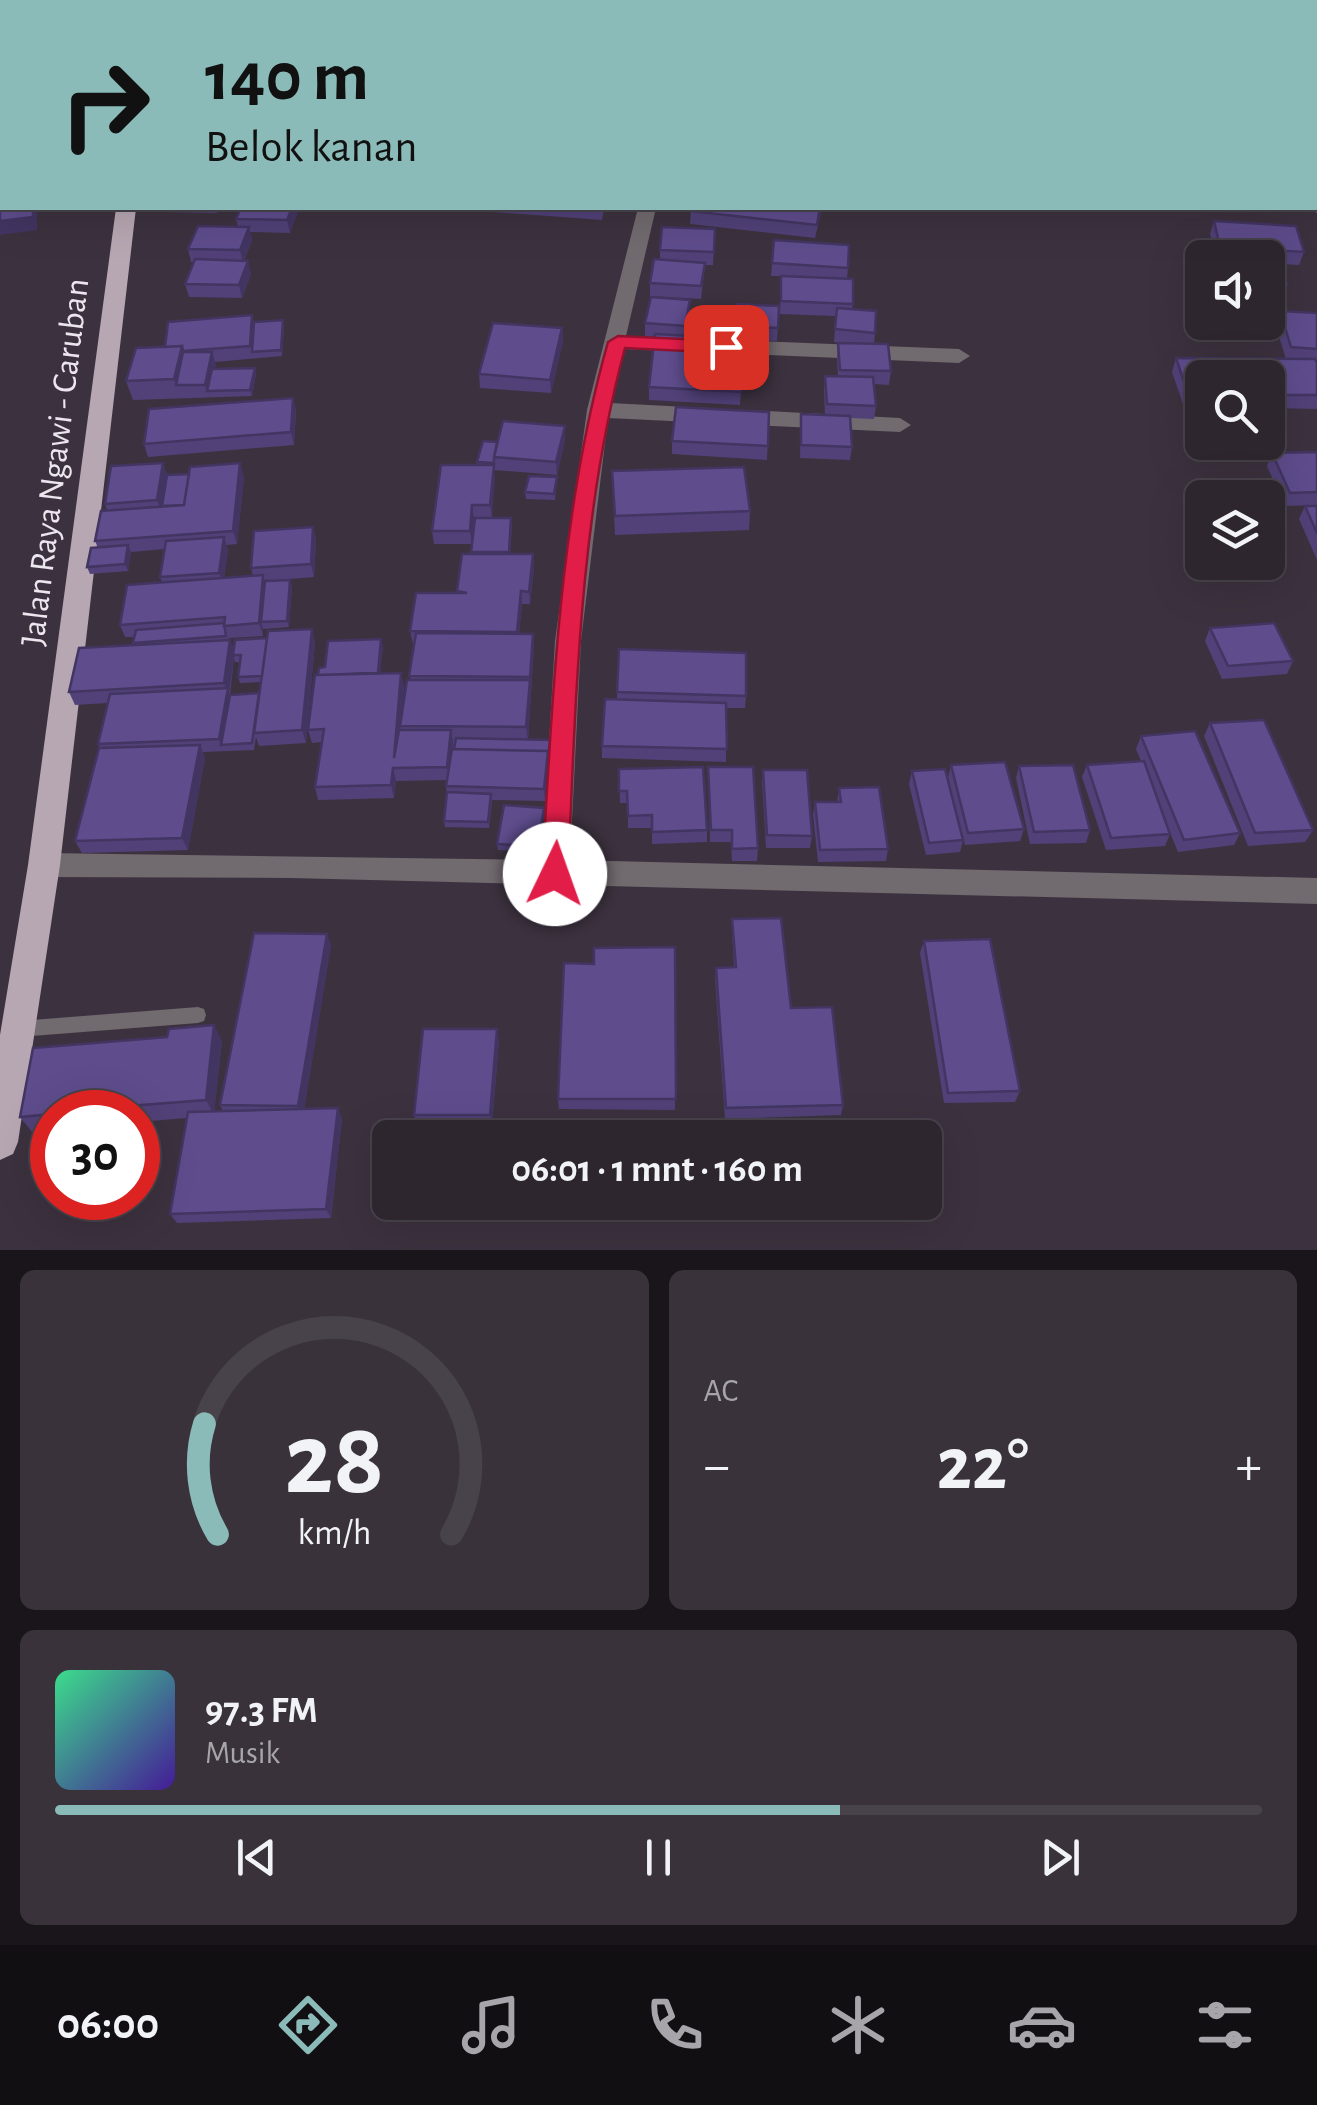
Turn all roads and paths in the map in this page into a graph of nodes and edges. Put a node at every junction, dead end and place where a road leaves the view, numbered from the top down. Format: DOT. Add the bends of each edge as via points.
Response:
graph roads {
  1 [pos="126,210"];
  2 [pos="647,210"];
  3 [pos="618,342"];
  4 [pos="959,356"];
  5 [pos="598,410"];
  6 [pos="900,425"];
  7 [pos="555,874"];
  8 [pos="42,876"];
  9 [pos="1317,891"];
  10 [pos="198,1015"];
  11 [pos="18,1030"];
  12 [pos="0,1142"];
  1 -- 8 [label="highway, Jalan Raya Ngawi - Caruban"];
  2 -- 3 [label="street"];
  3 -- 4 [label="street"];
  3 -- 5 [label="street"];
  5 -- 6 [label="street"];
  5 -- 7 [label="street" via="568,641"];
  7 -- 8 [label="street"];
  7 -- 9 [label="street"];
  8 -- 11 [label="highway, Jalan Raya Ngawi - Caruban"];
  10 -- 11 [label="lane"];
  11 -- 12 [label="highway, Jalan Raya Ngawi - Caruban"];
}
